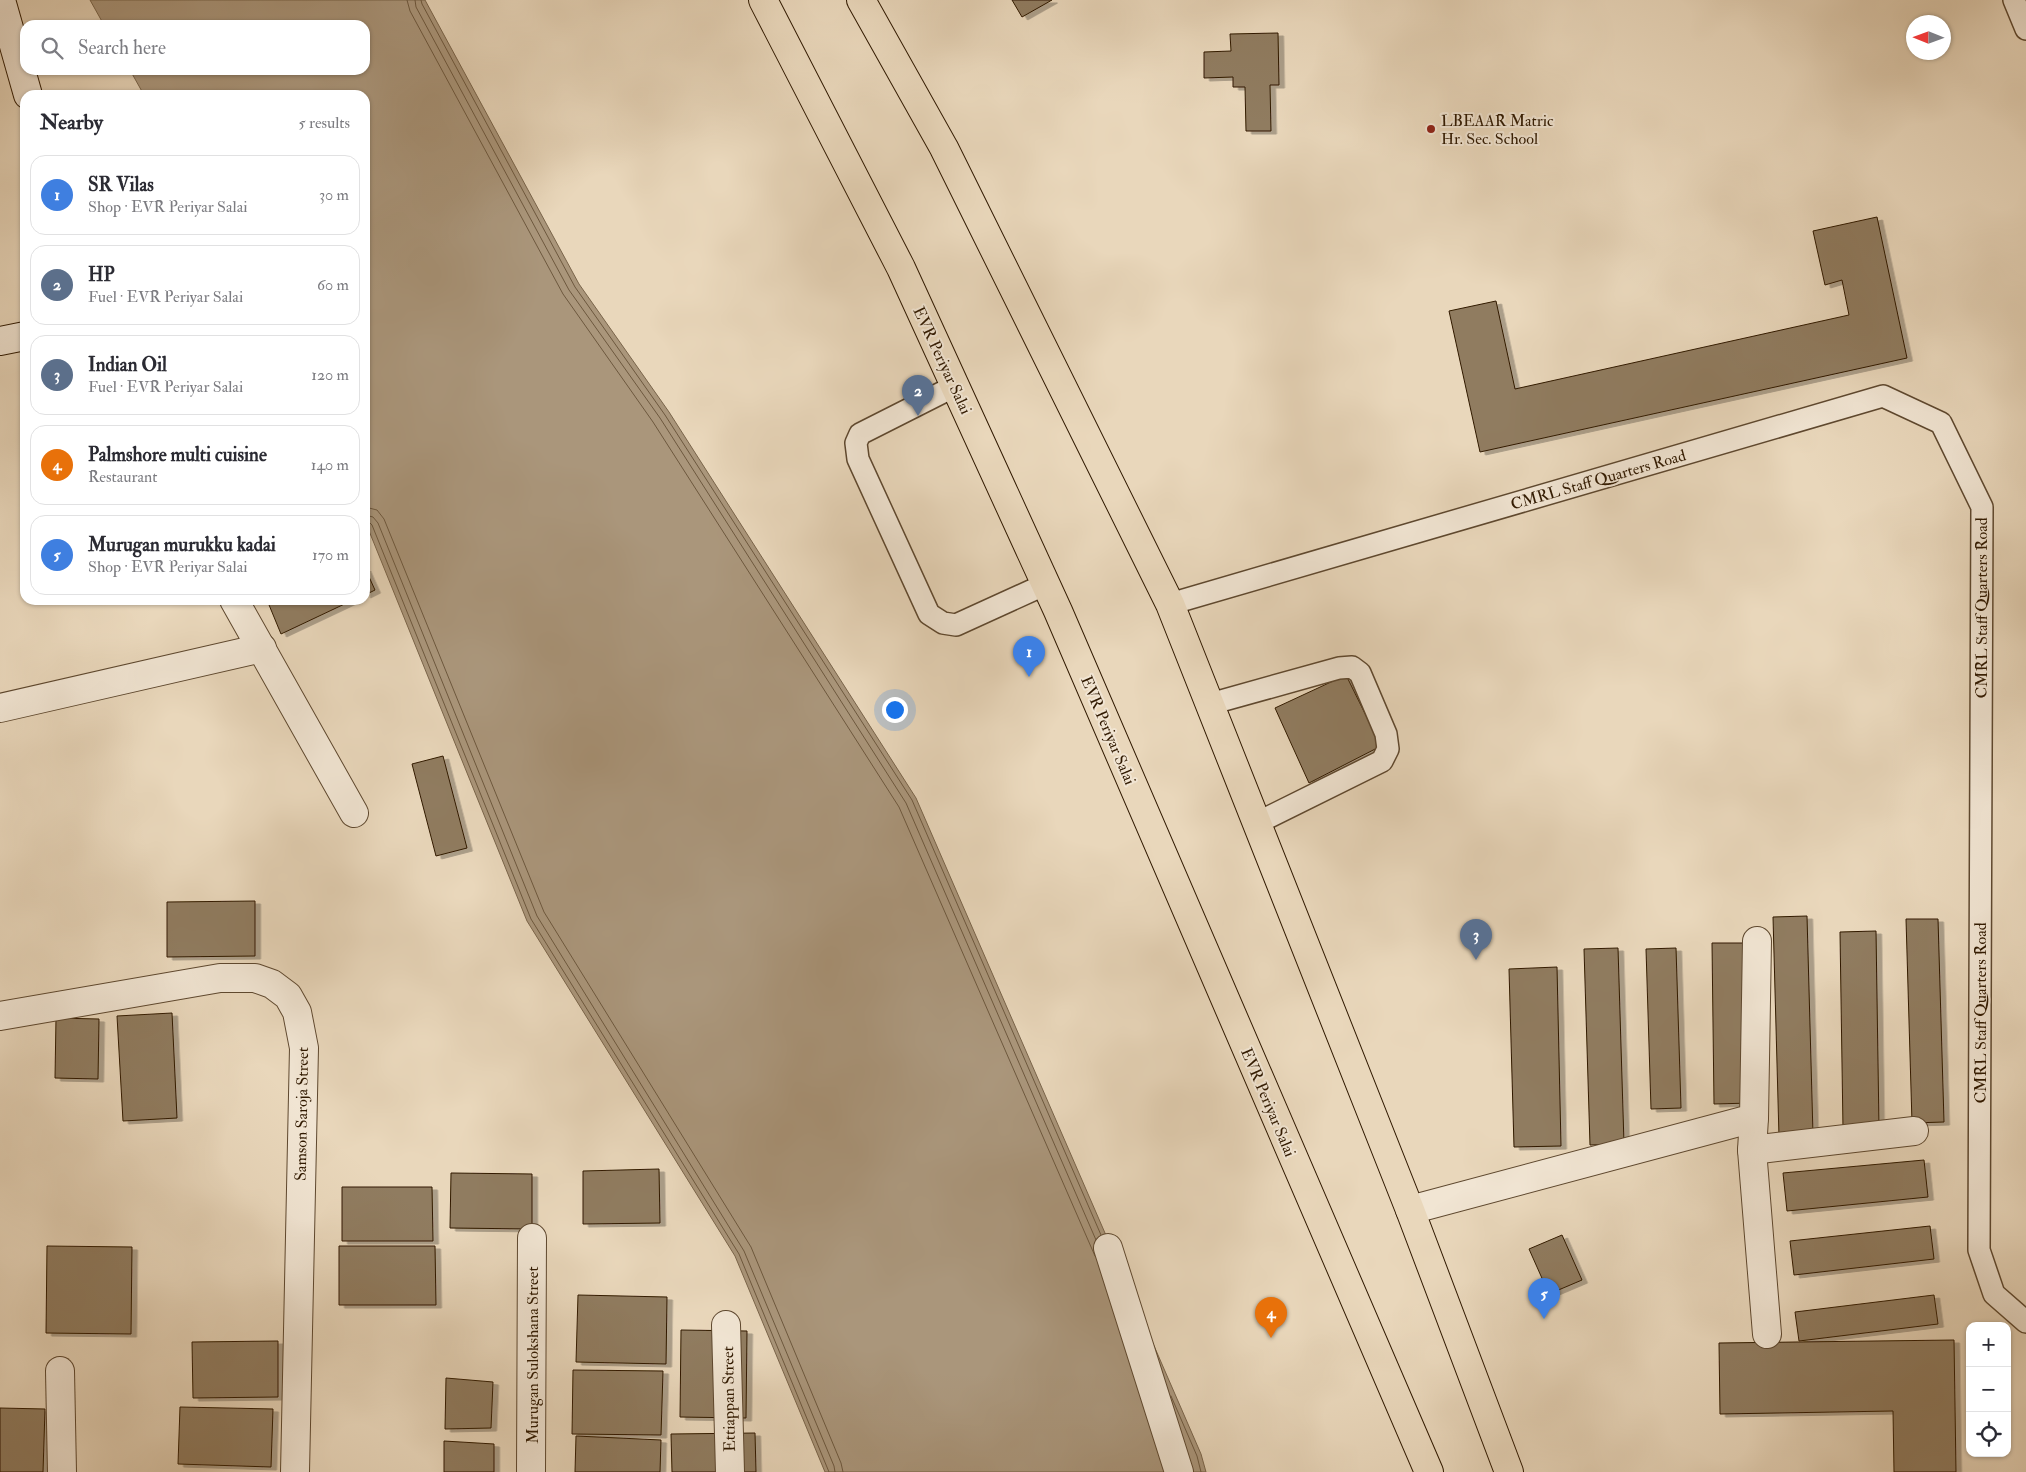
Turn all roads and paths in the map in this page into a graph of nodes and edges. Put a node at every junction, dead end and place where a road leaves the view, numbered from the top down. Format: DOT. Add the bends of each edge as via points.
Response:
graph roads {
  1 [pos="1,0"];
  2 [pos="763,0"];
  3 [pos="861,0"];
  4 [pos="2014,0"];
  5 [pos="2026,29"];
  6 [pos="20,67"];
  7 [pos="22,75"];
  8 [pos="27,90"];
  9 [pos="20,337"];
  10 [pos="0,341"];
  11 [pos="955,386"];
  12 [pos="1046,584"];
  13 [pos="1170,604"];
  14 [pos="237,605"];
  15 [pos="262,648"];
  16 [pos="1210,704"];
  17 [pos="0,708"];
  18 [pos="354,813"];
  19 [pos="1257,823"];
  20 [pos="1757,941"];
  21 [pos="0,1016"];
  22 [pos="1754,1118"];
  23 [pos="1914,1132"];
  24 [pos="1752,1150"];
  25 [pos="1410,1210"];
  26 [pos="532,1238"];
  27 [pos="1108,1248"];
  28 [pos="2026,1322"];
  29 [pos="726,1325"];
  30 [pos="1767,1334"];
  31 [pos="60,1371"];
  32 [pos="62,1472"];
  33 [pos="295,1472"];
  34 [pos="531,1472"];
  35 [pos="730,1472"];
  36 [pos="1179,1472"];
  37 [pos="1429,1472"];
  38 [pos="1509,1472"];
  1 -- 6 [label="street"];
  2 -- 11 [label="main road, EVR Periyar Salai" via="901,268"];
  3 -- 13 [label="main road" via="944,148"];
  4 -- 5 [label="lane"];
  7 -- 8 [label="street"];
  9 -- 10 [label="street"];
  11 -- 12 [label="main road, EVR Periyar Salai"];
  11 -- 12 [label="lane" via="860,434 856,443 858,459 929,614 944,623 956,625"];
  12 -- 37 [label="main road, EVR Periyar Salai"];
  13 -- 16 [label="main road"];
  13 -- 28 [label="lane, CMRL Staff Quarters Road" via="1883,396 1941,423 1982,507 1979,1250 1994,1294"];
  14 -- 15 [label="street"];
  15 -- 17 [label="street"];
  15 -- 18 [label="street"];
  16 -- 19 [label="main road"];
  16 -- 19 [label="lane" via="1352,667 1360,673 1386,734 1388,749 1382,761"];
  19 -- 25 [label="main road"];
  20 -- 22 [label="street"];
  21 -- 33 [label="street, Samson Saroja Street" via="220,978 255,978 272,984 288,996 297,1012 304,1048"];
  22 -- 24 [label="street"];
  22 -- 25 [label="street"];
  23 -- 24 [label="street"];
  24 -- 30 [label="street"];
  25 -- 38 [label="main road"];
  26 -- 34 [label="street, Murugan Sulokshana Street"];
  27 -- 36 [label="street"];
  29 -- 35 [label="street, Ettiappan Street"];
  31 -- 32 [label="street"];
}
